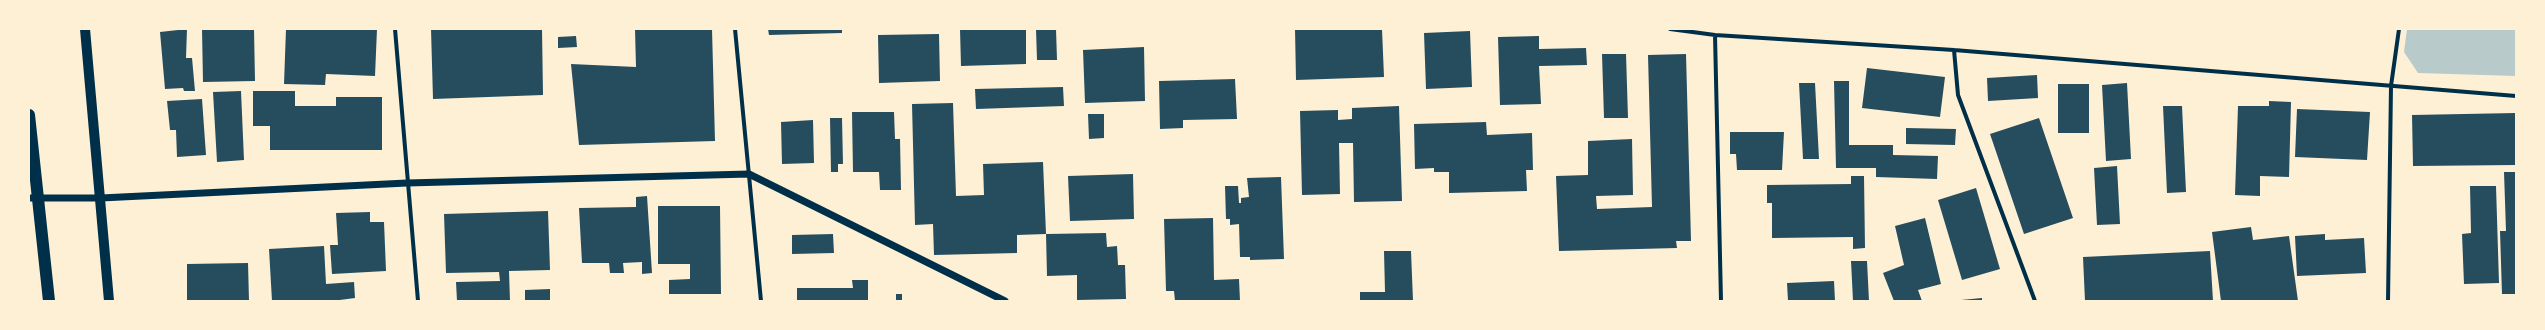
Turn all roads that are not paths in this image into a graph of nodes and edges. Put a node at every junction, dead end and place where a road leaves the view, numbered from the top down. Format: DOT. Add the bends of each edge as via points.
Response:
graph roads {
  1 [pos="86,29"];
  2 [pos="395,29"];
  3 [pos="735,29"];
  4 [pos="1670,29"];
  5 [pos="2400,29"];
  6 [pos="1714,35"];
  7 [pos="1954,50"];
  8 [pos="2391,86"];
  9 [pos="2516,96"];
  10 [pos="29,115"];
  11 [pos="749,174"];
  12 [pos="407,183"];
  13 [pos="29,198"];
  14 [pos="101,198"];
  15 [pos="50,301"];
  16 [pos="109,301"];
  17 [pos="418,301"];
  18 [pos="761,301"];
  19 [pos="1005,301"];
  20 [pos="1721,301"];
  21 [pos="2035,301"];
  22 [pos="2388,301"];
  1 -- 14 [label="main road"];
  2 -- 12 [label="street"];
  3 -- 11 [label="street"];
  4 -- 6 [label="street"];
  5 -- 8 [label="street"];
  6 -- 7 [label="street"];
  6 -- 20 [label="street"];
  7 -- 8 [label="street"];
  7 -- 21 [label="street" via="1958,95"];
  8 -- 9 [label="street"];
  8 -- 22 [label="street"];
  10 -- 15 [label="highway"];
  11 -- 12 [label="street"];
  11 -- 18 [label="street"];
  11 -- 19 [label="street"];
  12 -- 14 [label="street"];
  12 -- 17 [label="street"];
  13 -- 14 [label="street"];
  14 -- 16 [label="main road"];
}
